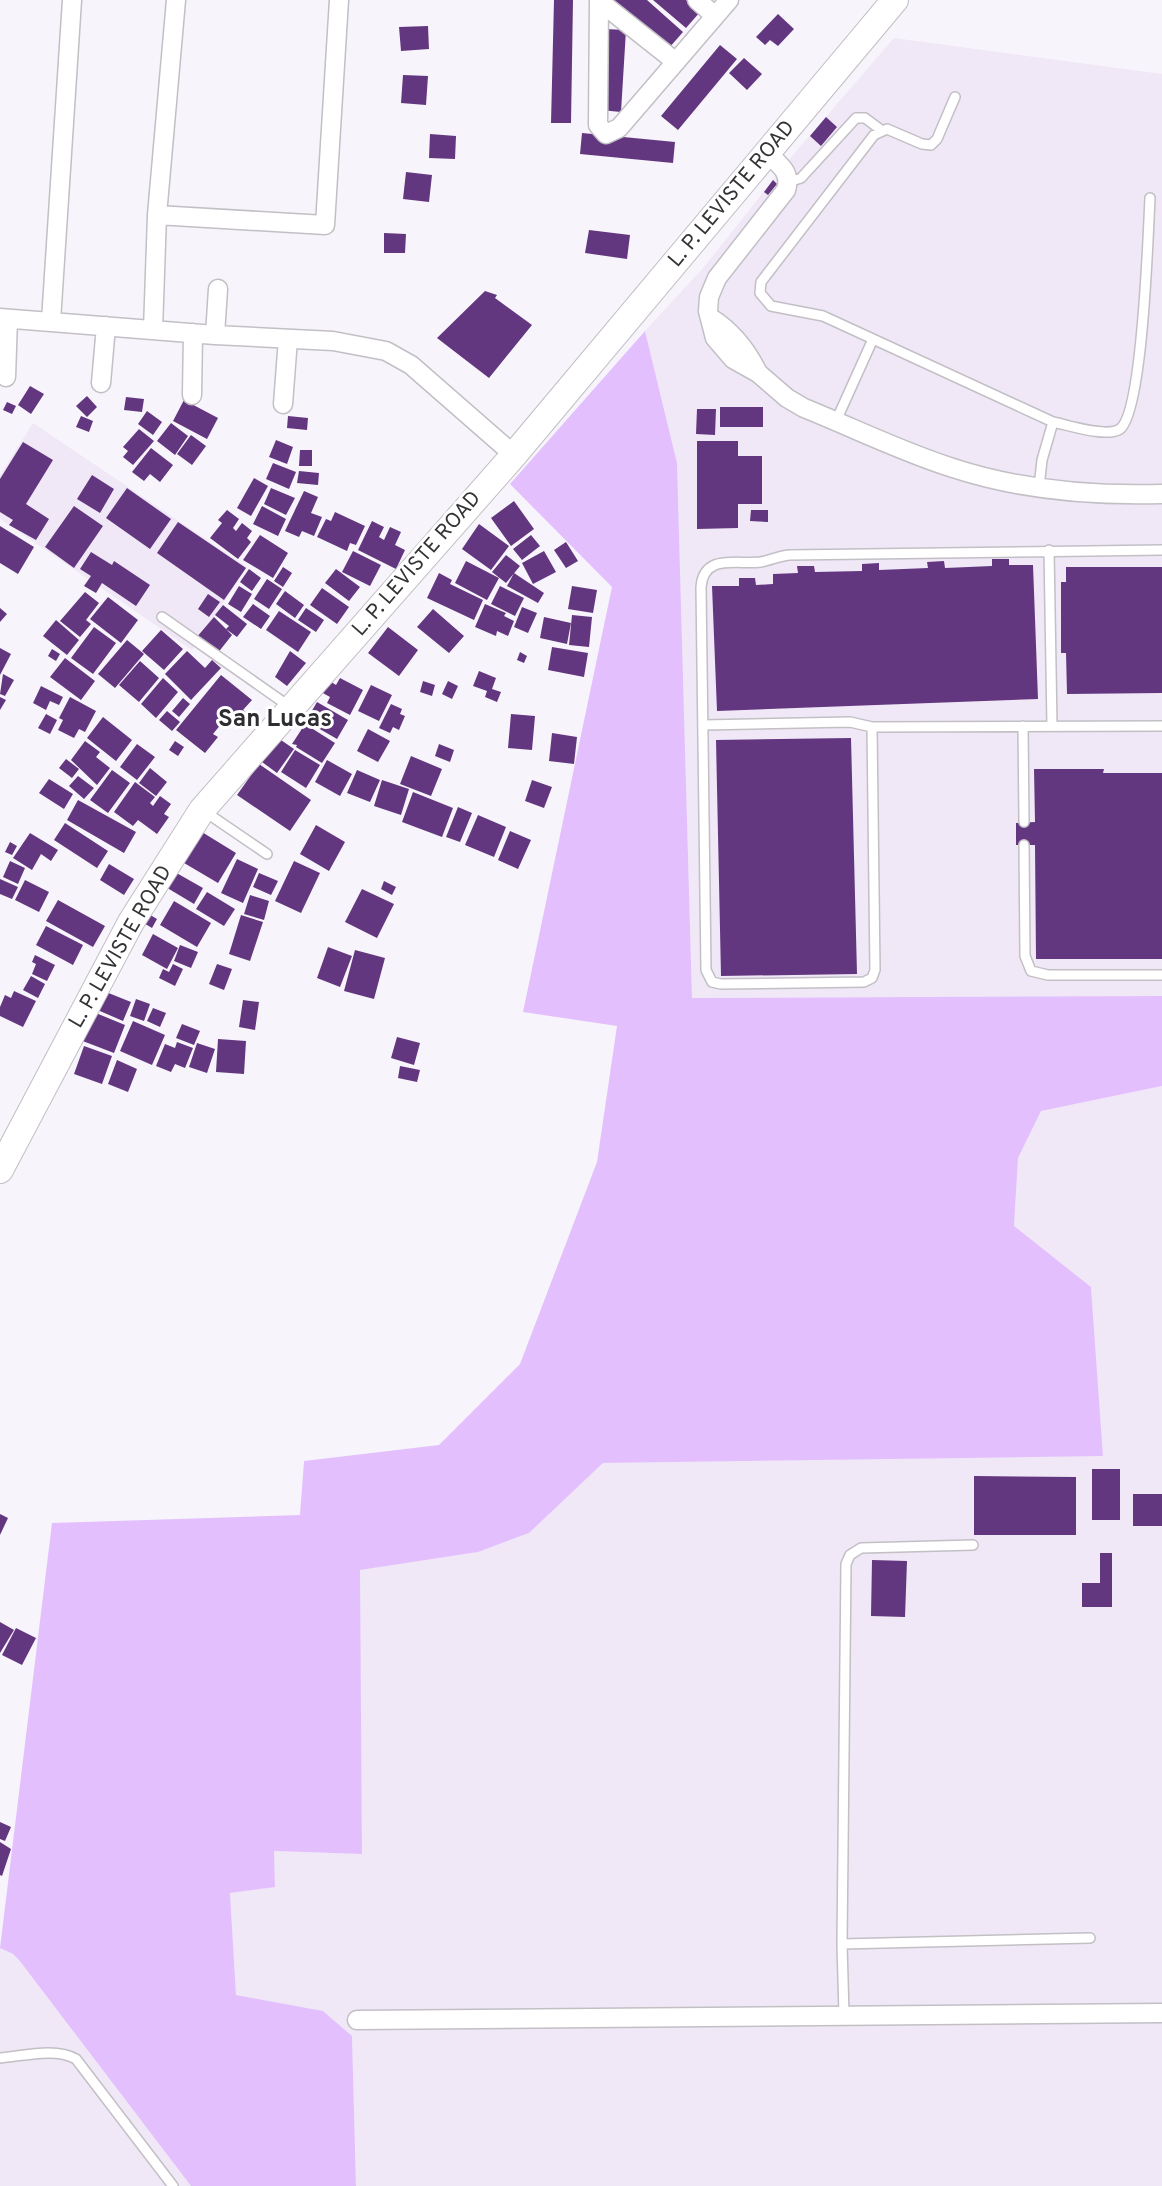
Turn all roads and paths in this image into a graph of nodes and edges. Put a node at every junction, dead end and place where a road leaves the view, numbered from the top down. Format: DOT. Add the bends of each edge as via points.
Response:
graph roads {
  1 [pos="72,0"];
  2 [pos="176,0"];
  3 [pos="339,0"];
  4 [pos="599,0"];
  5 [pos="696,0"];
  6 [pos="729,0"];
  7 [pos="895,0"];
  8 [pos="715,16"];
  9 [pos="676,62"];
  10 [pos="955,98"];
  11 [pos="881,130"];
  12 [pos="765,152"];
  13 [pos="788,182"];
  14 [pos="1150,198"];
  15 [pos="157,216"];
  16 [pos="218,289"];
  17 [pos="4,319"];
  18 [pos="51,321"];
  19 [pos="106,326"];
  20 [pos="153,330"];
  21 [pos="193,333"];
  22 [pos="215,335"];
  23 [pos="288,339"];
  24 [pos="873,339"];
  25 [pos="6,377"];
  26 [pos="101,383"];
  27 [pos="192,395"];
  28 [pos="284,404"];
  29 [pos="836,421"];
  30 [pos="1053,422"];
  31 [pos="514,455"];
  32 [pos="1039,487"];
  33 [pos="1162,494"];
  34 [pos="1049,550"];
  35 [pos="1162,550"];
  36 [pos="162,617"];
  37 [pos="290,707"];
  38 [pos="704,725"];
  39 [pos="1023,726"];
  40 [pos="1052,726"];
  41 [pos="1162,726"];
  42 [pos="872,727"];
  43 [pos="202,810"];
  44 [pos="1024,822"];
  45 [pos="1024,845"];
  46 [pos="267,854"];
  47 [pos="1162,975"];
  48 [pos="0,1170"];
  49 [pos="973,1545"];
  50 [pos="1090,1938"];
  51 [pos="842,1944"];
  52 [pos="1162,2013"];
  53 [pos="844,2015"];
  54 [pos="357,2020"];
  55 [pos="0,2058"];
  56 [pos="172,2186"];
  1 -- 18 [label="street"];
  2 -- 15 [label="street"];
  3 -- 15 [label="street" via="325,225"];
  4 -- 9 [label="street"];
  4 -- 9 [label="street" via="600,130 606,134 619,128"];
  5 -- 8 [label="street"];
  6 -- 8 [label="street"];
  7 -- 12 [label="main road, L. P. LEVISTE ROAD"];
  8 -- 9 [label="street"];
  10 -- 11 [label="lane" via="931,145"];
  11 -- 13 [label="lane" via="865,118 856,118 801,178"];
  11 -- 24 [label="lane" via="764,276 760,287 771,306 823,316"];
  12 -- 13 [label="street" via="787,173"];
  12 -- 31 [label="main road, L. P. LEVISTE ROAD"];
  13 -- 29 [label="street" via="780,198 717,278 708,304 711,318 744,348 758,373 787,398"];
  14 -- 30 [label="lane" via="1137,374 1127,421 1119,430 1108,433"];
  15 -- 20 [label="street"];
  16 -- 22 [label="street"];
  17 -- 18 [label="street"];
  17 -- 25 [label="street"];
  18 -- 19 [label="street"];
  19 -- 20 [label="street"];
  19 -- 26 [label="street"];
  20 -- 21 [label="street"];
  21 -- 22 [label="street"];
  21 -- 27 [label="street"];
  22 -- 23 [label="street"];
  23 -- 28 [label="street"];
  23 -- 31 [label="street" via="356,343 386,351 411,365"];
  24 -- 29 [label="lane"];
  24 -- 30 [label="lane"];
  29 -- 32 [label="street" via="921,458"];
  30 -- 32 [label="lane"];
  31 -- 37 [label="main road, L. P. LEVISTE ROAD"];
  32 -- 33 [label="street" via="1096,494"];
  34 -- 35 [label="lane"];
  34 -- 38 [label="lane" via="789,555 714,564 704,572 701,587"];
  34 -- 40 [label="lane"];
  36 -- 37 [label="lane"];
  37 -- 43 [label="main road, L. P. LEVISTE ROAD"];
  38 -- 42 [label="lane" via="850,722"];
  38 -- 42 [label="lane" via="706,970 712,982 721,984 864,982 872,978"];
  39 -- 40 [label="lane"];
  39 -- 42 [label="lane"];
  39 -- 44 [label="lane"];
  40 -- 41 [label="lane"];
  43 -- 46 [label="lane"];
  43 -- 48 [label="main road, L. P. LEVISTE ROAD" via="131,922"];
  45 -- 47 [label="lane" via="1024,956 1031,971 1048,975"];
  49 -- 51 [label="lane" via="861,1548 850,1555 846,1564"];
  50 -- 51 [label="lane"];
  51 -- 53 [label="lane"];
  52 -- 53 [label="street"];
  53 -- 54 [label="street"];
  55 -- 56 [label="lane" via="53,2054 76,2059"];
}
